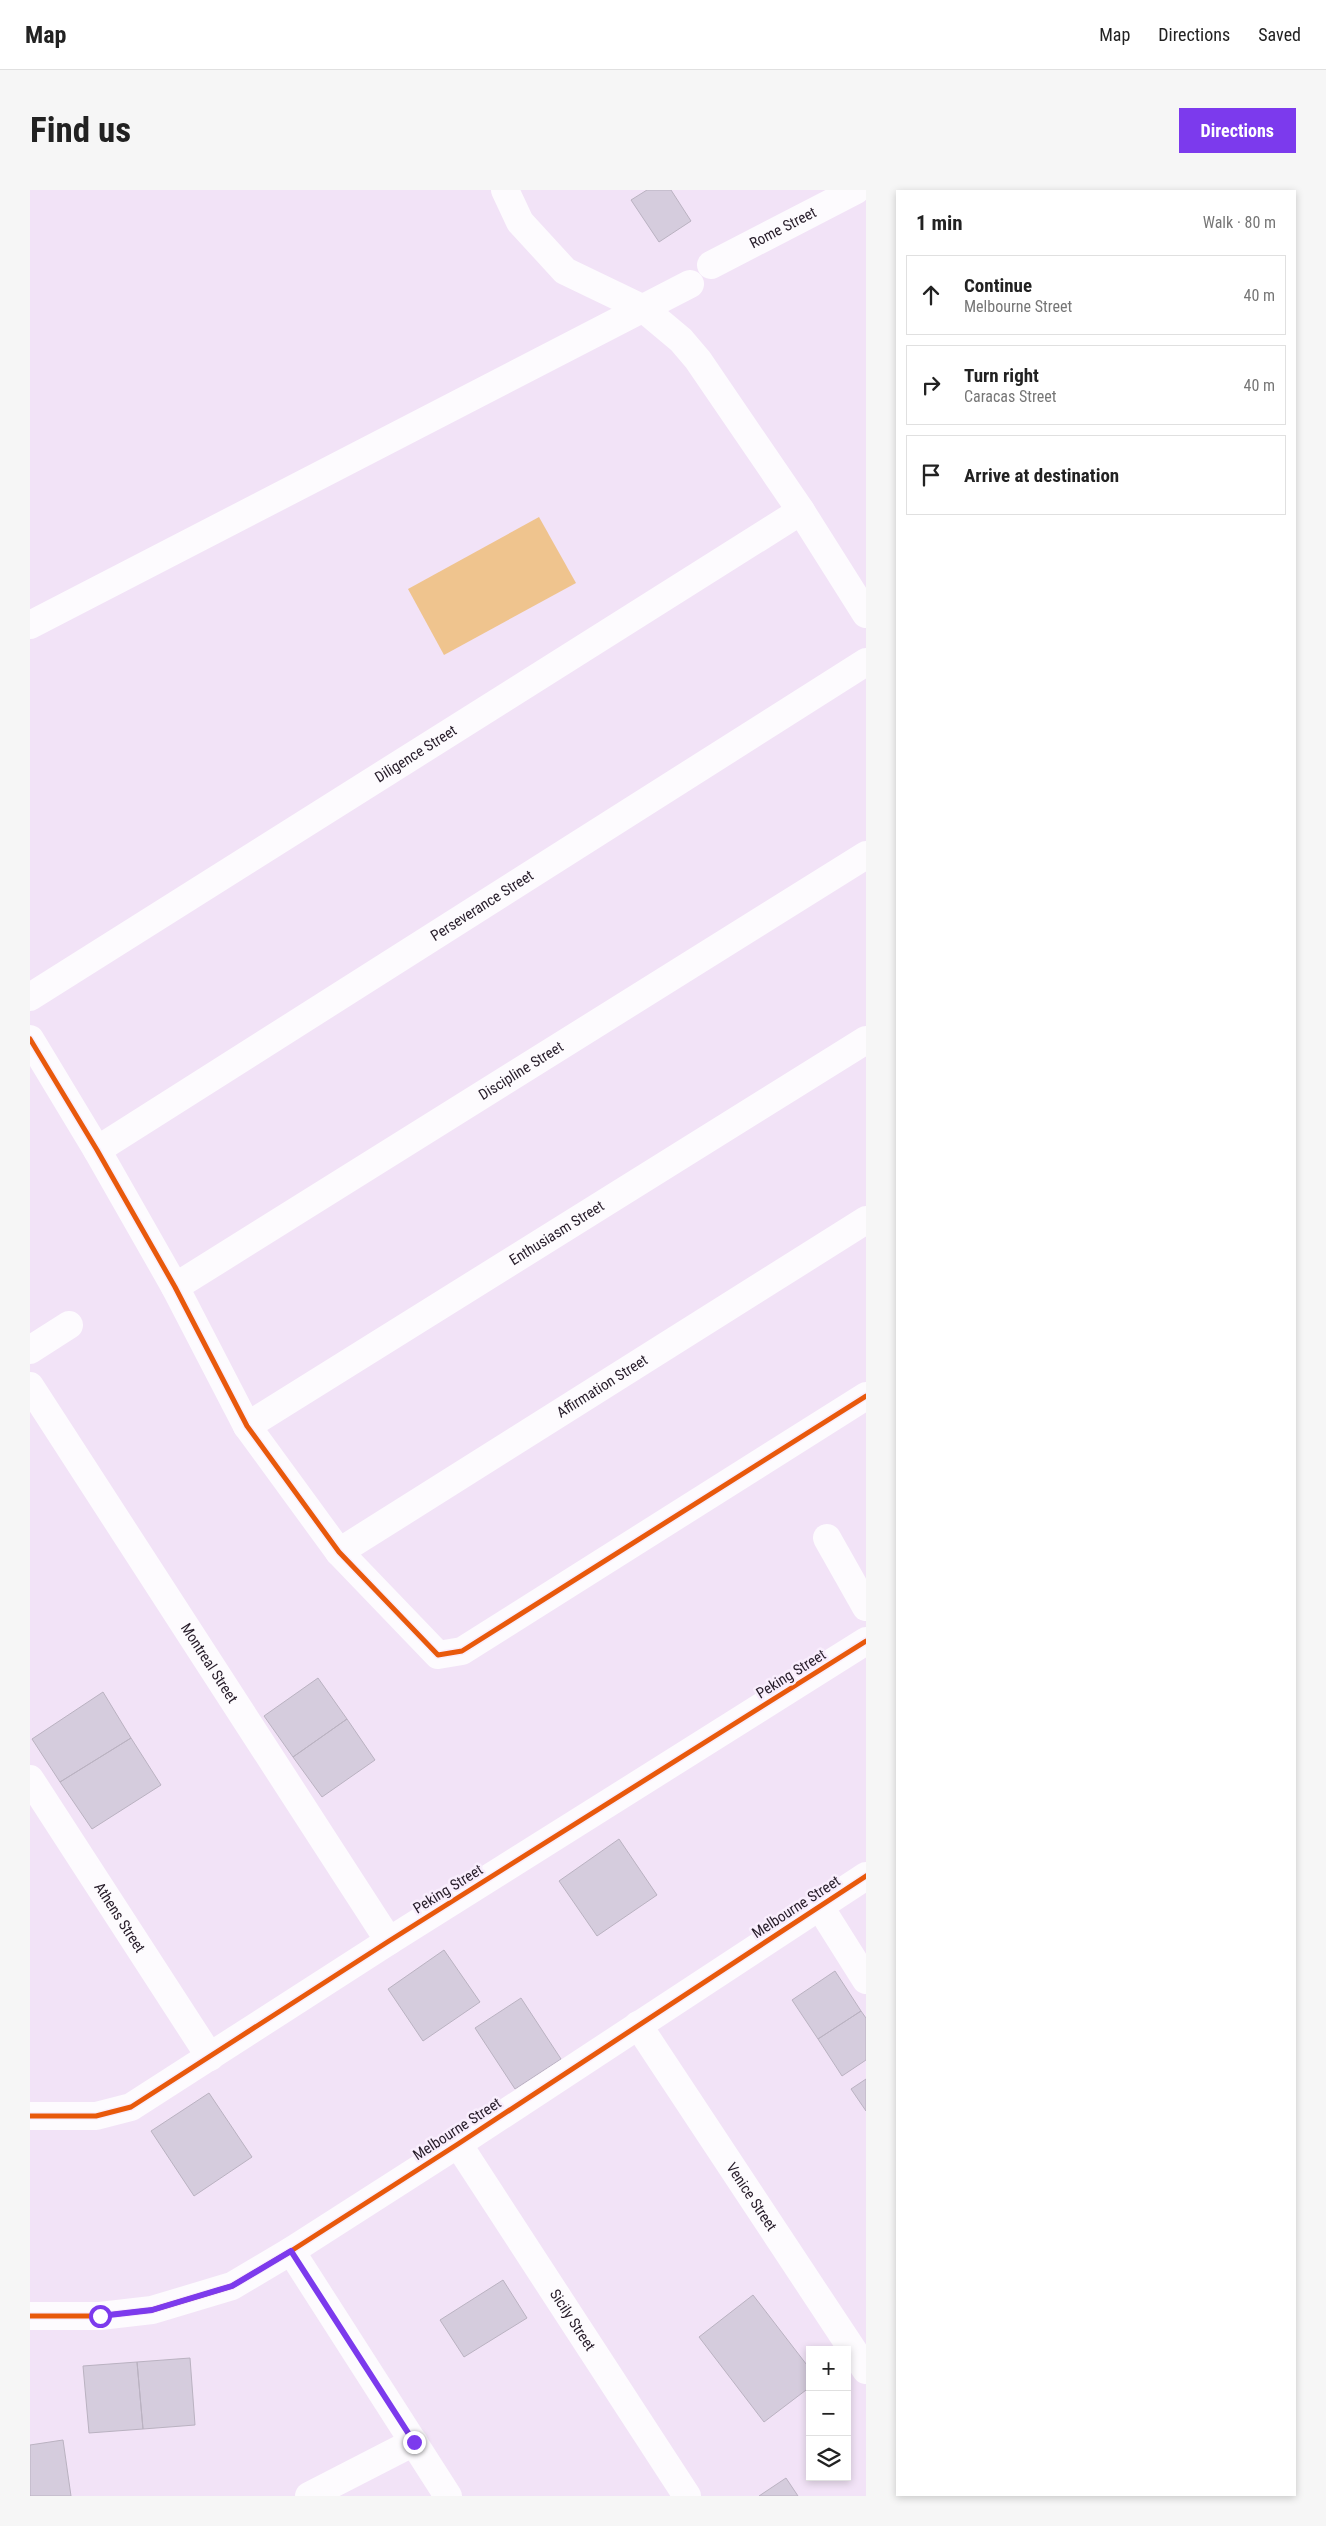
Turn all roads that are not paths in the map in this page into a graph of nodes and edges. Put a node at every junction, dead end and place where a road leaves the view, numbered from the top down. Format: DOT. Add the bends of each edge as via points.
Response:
graph roads {
  1 [pos="505,190"];
  2 [pos="856,190"];
  3 [pos="711,265"];
  4 [pos="690,284"];
  5 [pos="644,308"];
  6 [pos="801,512"];
  7 [pos="866,614"];
  8 [pos="30,625"];
  9 [pos="866,662"];
  10 [pos="866,855"];
  11 [pos="30,997"];
  12 [pos="30,1039"];
  13 [pos="866,1040"];
  14 [pos="98,1150"];
  15 [pos="866,1220"];
  16 [pos="175,1287"];
  17 [pos="69,1325"];
  18 [pos="30,1350"];
  19 [pos="30,1386"];
  20 [pos="866,1396"];
  21 [pos="247,1426"];
  22 [pos="827,1538"];
  23 [pos="339,1552"];
  24 [pos="866,1607"];
  25 [pos="866,1641"];
  26 [pos="30,1779"];
  27 [pos="866,1876"];
  28 [pos="820,1907"];
  29 [pos="389,1941"];
  30 [pos="866,1980"];
  31 [pos="638,2025"];
  32 [pos="210,2057"];
  33 [pos="30,2116"];
  34 [pos="458,2144"];
  35 [pos="291,2251"];
  36 [pos="30,2316"];
  37 [pos="866,2370"];
  38 [pos="414,2442"];
  39 [pos="308,2496"];
  40 [pos="448,2496"];
  41 [pos="687,2496"];
  1 -- 5 [label="street" via="520,222 565,271"];
  2 -- 3 [label="street, Rome Street"];
  4 -- 5 [label="street"];
  5 -- 6 [label="street" via="681,340 698,360"];
  5 -- 8 [label="street"];
  6 -- 7 [label="street"];
  6 -- 11 [label="street, Diligence Street"];
  9 -- 14 [label="street, Perseverance Street"];
  10 -- 16 [label="street, Discipline Street"];
  12 -- 14 [label="street"];
  13 -- 21 [label="street, Enthusiasm Street"];
  14 -- 16 [label="street"];
  15 -- 23 [label="street, Affirmation Street"];
  16 -- 21 [label="street"];
  17 -- 18 [label="street"];
  19 -- 29 [label="street, Montreal Street"];
  20 -- 23 [label="street" via="462,1651 438,1656"];
  21 -- 23 [label="street"];
  22 -- 24 [label="street"];
  25 -- 29 [label="street, Peking Street"];
  26 -- 32 [label="street, Athens Street"];
  27 -- 28 [label="street, Melbourne Street"];
  28 -- 30 [label="street"];
  28 -- 31 [label="street, Melbourne Street"];
  29 -- 32 [label="street, Peking Street"];
  31 -- 34 [label="street, Melbourne Street"];
  31 -- 37 [label="street, Venice Street"];
  32 -- 33 [label="street, Peking Street" via="131,2107 96,2116"];
  34 -- 35 [label="street, Melbourne Street"];
  34 -- 41 [label="street, Sicily Street"];
  35 -- 36 [label="street, Melbourne Street" via="232,2286 152,2310 100,2316"];
  35 -- 38 [label="street"];
  38 -- 39 [label="street"];
  38 -- 40 [label="street"];
}
